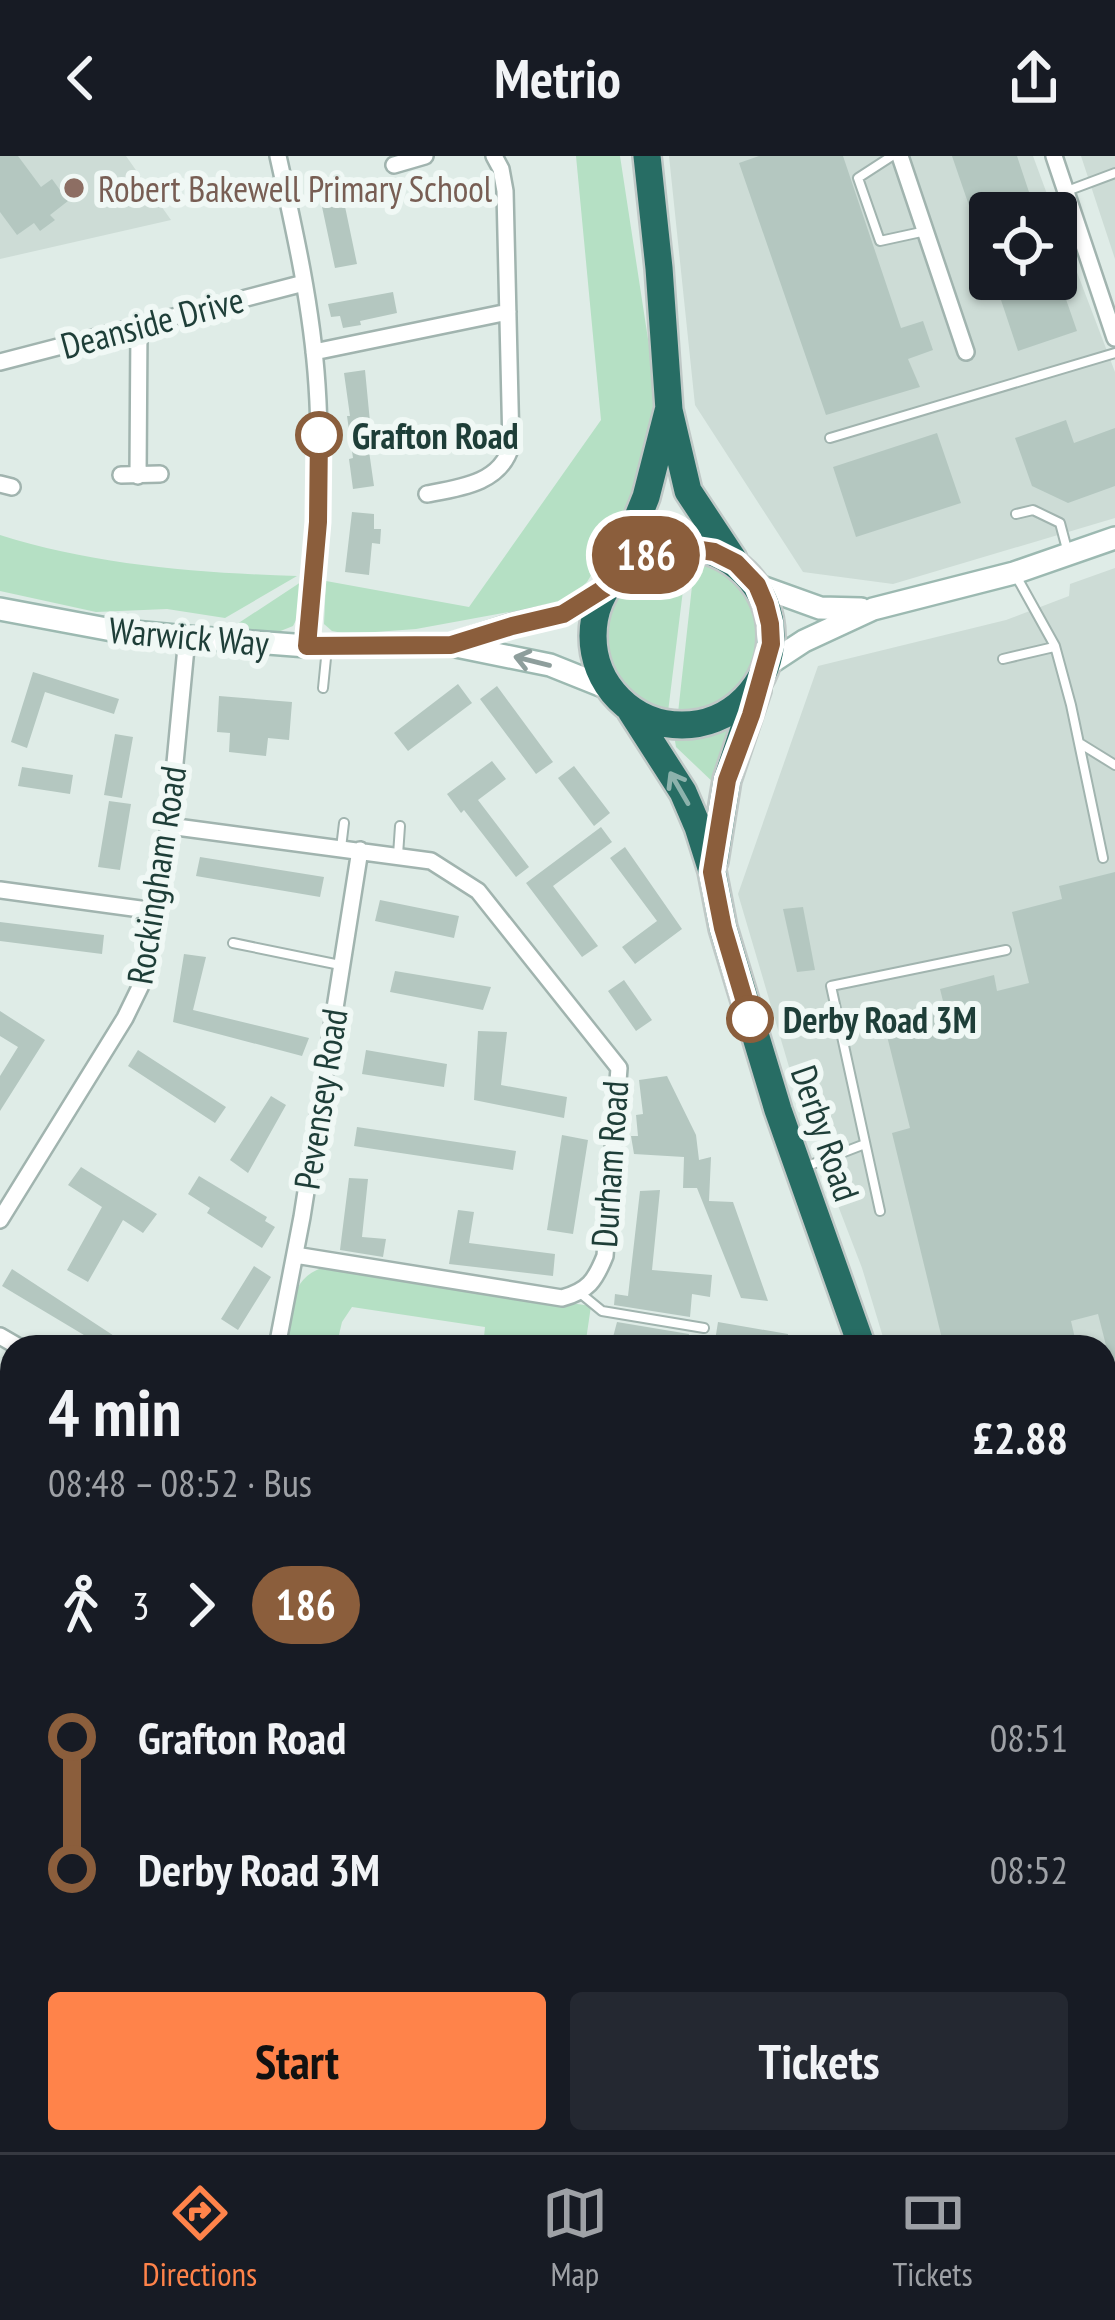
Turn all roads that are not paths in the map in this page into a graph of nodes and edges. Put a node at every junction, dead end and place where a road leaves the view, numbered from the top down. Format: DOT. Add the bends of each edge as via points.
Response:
graph roads {
  1 [pos="278,156"];
  2 [pos="425,156"];
  3 [pos="494,156"];
  4 [pos="646,156"];
  5 [pos="896,156"];
  6 [pos="1054,156"];
  7 [pos="404,169"];
  8 [pos="1115,173"];
  9 [pos="1066,192"];
  10 [pos="1077,225"];
  11 [pos="926,231"];
  12 [pos="304,283"];
  13 [pos="508,312"];
  14 [pos="140,326"];
  15 [pos="1115,338"];
  16 [pos="314,352"];
  17 [pos="966,352"];
  18 [pos="1115,353"];
  19 [pos="0,362"];
  20 [pos="669,410"];
  21 [pos="830,438"];
  22 [pos="160,474"];
  23 [pos="437,497"];
  24 [pos="1016,514"];
  25 [pos="1115,538"];
  26 [pos="1068,554"];
  27 [pos="736,563"];
  28 [pos="1014,573"];
  29 [pos="611,582"];
  30 [pos="757,585"];
  31 [pos="0,609"];
  32 [pos="873,609"];
  33 [pos="187,637"];
  34 [pos="451,645"];
  35 [pos="317,646"];
  36 [pos="1055,646"];
  37 [pos="1004,659"];
  38 [pos="763,673"];
  39 [pos="323,688"];
  40 [pos="610,688"];
  41 [pos="631,711"];
  42 [pos="1079,743"];
  43 [pos="1115,765"];
  44 [pos="344,823"];
  45 [pos="169,826"];
  46 [pos="400,826"];
  47 [pos="341,848"];
  48 [pos="360,850"];
  49 [pos="398,856"];
  50 [pos="1103,858"];
  51 [pos="712,872"];
  52 [pos="0,890"];
  53 [pos="155,911"];
  54 [pos="233,943"];
  55 [pos="1006,950"];
  56 [pos="340,965"];
  57 [pos="865,1144"];
  58 [pos="798,1169"];
  59 [pos="880,1211"];
  60 [pos="0,1220"];
  61 [pos="295,1255"];
  62 [pos="580,1293"];
  63 [pos="704,1328"];
  64 [pos="279,1335"];
  65 [pos="858,1335"];
  1 -- 12 [label="street"];
  2 -- 7 [label="street"];
  3 -- 13 [label="street" via="505,191"];
  4 -- 20 [label="highway"];
  5 -- 11 [label="street"];
  5 -- 11 [label="lane" via="858,178 880,241"];
  6 -- 9 [label="street"];
  8 -- 9 [label="lane"];
  10 -- 15 [label="street"];
  11 -- 17 [label="street"];
  12 -- 14 [label="street, Deanside Drive"];
  12 -- 16 [label="street"];
  13 -- 16 [label="street"];
  13 -- 23 [label="street" via="508,457 487,478"];
  14 -- 19 [label="street, Deanside Drive"];
  14 -- 22 [label="street" via="129,475"];
  16 -- 35 [label="street"];
  18 -- 21 [label="lane"];
  20 -- 27 [label="highway" via="688,491"];
  20 -- 29 [label="highway"];
  24 -- 26 [label="lane" via="1033,510 1060,523"];
  25 -- 26 [label="street"];
  26 -- 28 [label="street"];
  27 -- 29 [label="highway" via="714,552 664,549 633,561"];
  27 -- 30 [label="highway"];
  28 -- 32 [label="street"];
  28 -- 36 [label="lane"];
  29 -- 34 [label="street, Warwick Way" via="563,614"];
  29 -- 40 [label="highway" via="592,634"];
  30 -- 32 [label="street" via="820,608"];
  30 -- 38 [label="highway" via="770,624"];
  31 -- 33 [label="street, Warwick Way"];
  32 -- 38 [label="street" via="804,640"];
  33 -- 35 [label="street, Warwick Way"];
  33 -- 45 [label="street, Rockingham Road"];
  34 -- 35 [label="street, Warwick Way"];
  40 -- 34 [label="street, Warwick Way, one-way" via="550,665"];
  35 -- 39 [label="lane"];
  36 -- 37 [label="lane"];
  36 -- 42 [label="lane"];
  38 -- 41 [label="highway" via="738,706 698,724 671,726"];
  38 -- 51 [label="highway, Derby Road" via="727,780"];
  40 -- 41 [label="highway"];
  51 -- 41 [label="highway, Derby Road, one-way" via="683,792"];
  42 -- 43 [label="lane"];
  42 -- 50 [label="lane"];
  44 -- 47 [label="lane"];
  45 -- 47 [label="street, Durham Road"];
  45 -- 53 [label="street, Rockingham Road"];
  46 -- 49 [label="lane"];
  47 -- 48 [label="street, Durham Road"];
  48 -- 49 [label="street, Durham Road"];
  48 -- 56 [label="street, Pevensey Road"];
  49 -- 62 [label="street, Durham Road" via="430,861 478,891 619,1068 605,1256"];
  51 -- 58 [label="highway, Derby Road"];
  52 -- 53 [label="street"];
  53 -- 60 [label="street, Rockingham Road" via="135,1000"];
  54 -- 56 [label="lane"];
  55 -- 57 [label="lane" via="830,986"];
  56 -- 61 [label="street, Pevensey Road"];
  57 -- 58 [label="lane"];
  57 -- 59 [label="lane"];
  58 -- 65 [label="highway, Derby Road"];
  61 -- 62 [label="street, Durham Road" via="432,1269 562,1298"];
  61 -- 64 [label="street, Pevensey Road"];
  62 -- 63 [label="lane" via="602,1311"];
}
